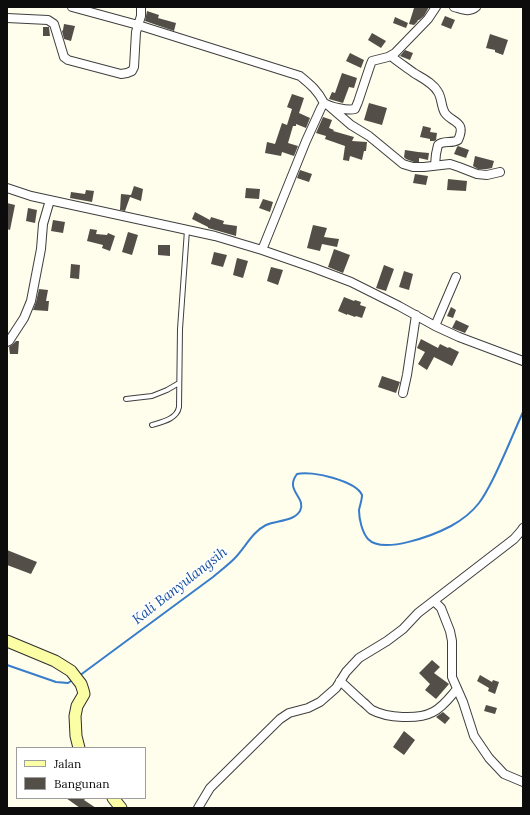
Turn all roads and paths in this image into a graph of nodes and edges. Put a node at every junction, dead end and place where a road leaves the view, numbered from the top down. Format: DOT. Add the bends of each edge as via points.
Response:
graph roads {
  1 [pos="72,7"];
  2 [pos="141,7"];
  3 [pos="436,7"];
  4 [pos="454,7"];
  5 [pos="476,7"];
  6 [pos="7,18"];
  7 [pos="138,25"];
  8 [pos="391,56"];
  9 [pos="326,104"];
  10 [pos="435,165"];
  11 [pos="500,172"];
  12 [pos="7,188"];
  13 [pos="50,200"];
  14 [pos="188,230"];
  15 [pos="262,250"];
  16 [pos="456,277"];
  17 [pos="416,315"];
  18 [pos="435,326"];
  19 [pos="7,342"];
  20 [pos="523,361"];
  21 [pos="179,383"];
  22 [pos="403,393"];
  23 [pos="126,399"];
  24 [pos="152,426"];
  25 [pos="523,528"];
  26 [pos="434,601"];
  27 [pos="7,641"];
  28 [pos="340,681"];
  29 [pos="457,689"];
  30 [pos="79,747"];
  31 [pos="523,782"];
  32 [pos="114,799"];
  33 [pos="121,808"];
  34 [pos="198,808"];
  1 -- 7 [label="street"];
  2 -- 7 [label="street"];
  3 -- 8 [label="street" via="428,19"];
  4 -- 5 [label="street" via="465,10"];
  6 -- 7 [label="street" via="48,20 54,24 64,57 68,60 121,74 132,71 134,67"];
  7 -- 9 [label="street" via="300,76 313,87"];
  8 -- 9 [label="street" via="372,62 355,109"];
  8 -- 10 [label="street" via="432,85 438,92 444,112 460,125 461,132 457,141 442,142 438,145"];
  9 -- 10 [label="street" via="404,164 413,167"];
  9 -- 15 [label="street" via="321,108 306,141"];
  10 -- 11 [label="street" via="450,164 486,175"];
  12 -- 13 [label="street"];
  13 -- 14 [label="street"];
  13 -- 19 [label="street" via="43,224 32,301 24,318"];
  14 -- 15 [label="street"];
  14 -- 21 [label="lane" via="180,329"];
  15 -- 17 [label="street" via="351,282"];
  16 -- 18 [label="street"];
  17 -- 18 [label="street"];
  17 -- 22 [label="street"];
  18 -- 20 [label="street"];
  21 -- 23 [label="lane" via="152,396"];
  21 -- 24 [label="lane" via="177,414"];
  25 -- 26 [label="street" via="514,539"];
  26 -- 28 [label="street" via="403,629 359,658"];
  26 -- 29 [label="street" via="450,630 452,677"];
  27 -- 30 [label="street" via="55,661 71,671 81,684 84,694 75,716"];
  28 -- 29 [label="street" via="372,710 387,715 408,717 423,715 440,708"];
  28 -- 34 [label="street" via="320,702 280,719 210,788"];
  29 -- 31 [label="street" via="474,736 489,758 504,774"];
  32 -- 33 [label="street"];
}
